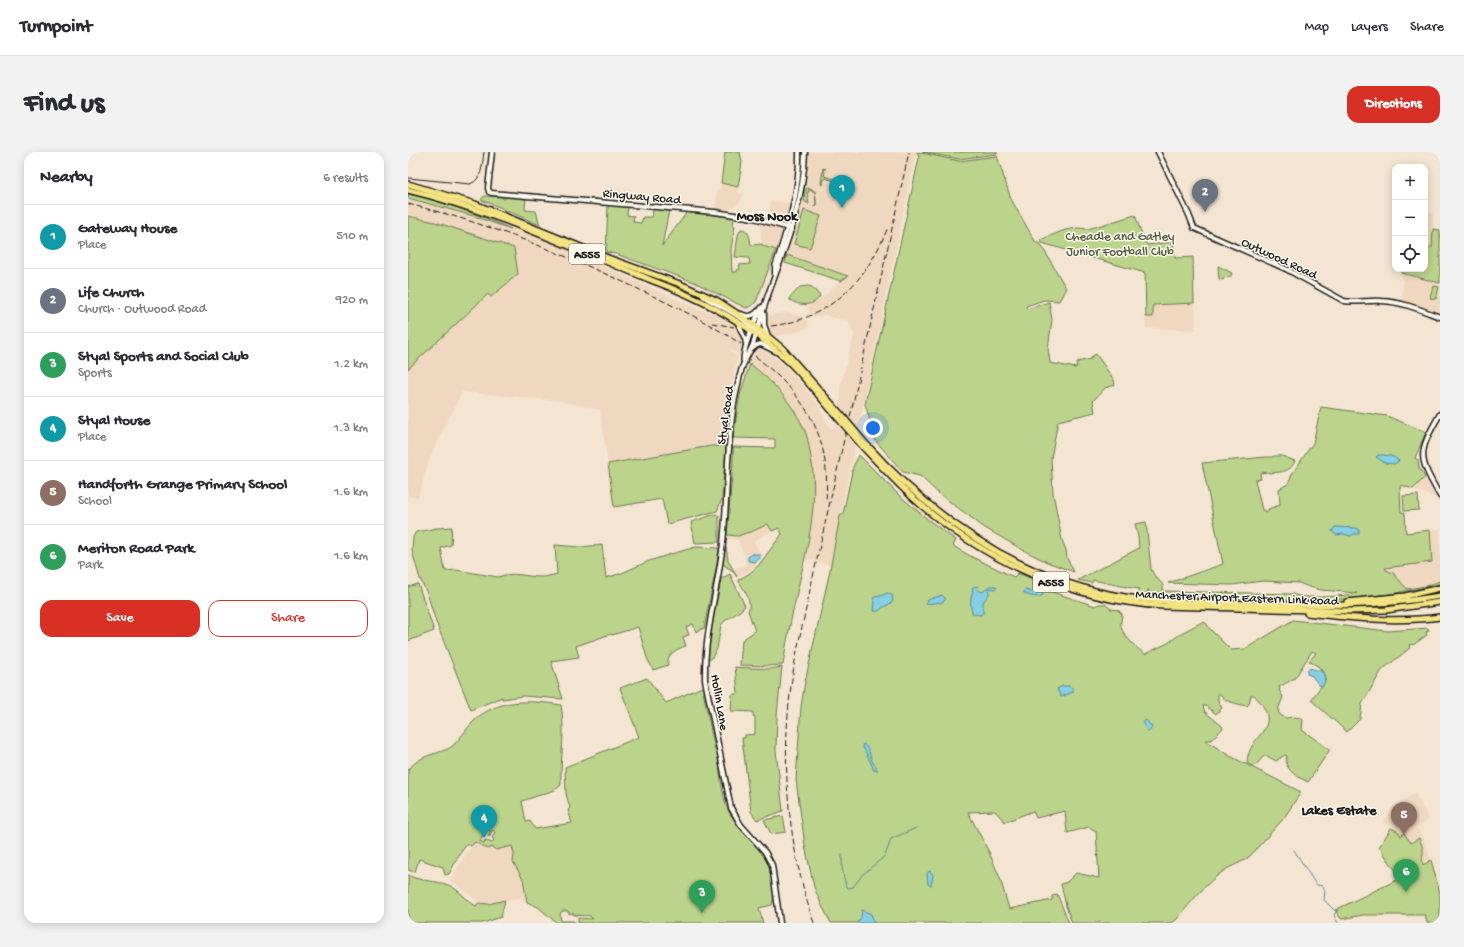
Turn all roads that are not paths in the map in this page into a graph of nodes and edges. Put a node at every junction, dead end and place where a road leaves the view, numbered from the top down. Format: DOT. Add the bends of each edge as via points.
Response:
graph roads {
  1 [pos="492,152"];
  2 [pos="799,152"];
  3 [pos="805,152"];
  4 [pos="1158,152"];
  5 [pos="408,184"];
  6 [pos="408,190"];
  7 [pos="790,228"];
  8 [pos="695,290"];
  9 [pos="765,303"];
  10 [pos="735,311"];
  11 [pos="1440,317"];
  12 [pos="737,321"];
  13 [pos="755,330"];
  14 [pos="769,336"];
  15 [pos="746,346"];
  16 [pos="750,350"];
  17 [pos="779,353"];
  18 [pos="744,363"];
  19 [pos="1440,414"];
  20 [pos="841,419"];
  21 [pos="865,446"];
  22 [pos="728,470"];
  23 [pos="1440,496"];
  24 [pos="1440,588"];
  25 [pos="1440,596"];
  26 [pos="1440,602"];
  27 [pos="1274,605"];
  28 [pos="1280,610"];
  29 [pos="1440,617"];
  30 [pos="780,923"];
  1 -- 7 [label="main road, Ringway Road" via="489,192 716,212 754,218"];
  2 -- 7 [label="main road, Styal Road" via="797,190"];
  3 -- 7 [label="main road, Styal Road" via="803,183"];
  4 -- 11 [label="main road, Outwood Road" via="1194,228 1286,269 1344,301 1391,302"];
  5 -- 8 [label="highway, A555" via="475,204"];
  6 -- 12 [label="highway, A555" via="464,206 549,238 697,298"];
  7 -- 9 [label="main road, Styal Road"];
  8 -- 10 [label="highway, A555"];
  8 -- 13 [label="main road, A555"];
  9 -- 10 [label="main road, A555" via="753,315 746,316"];
  9 -- 13 [label="main road, Styal Road" via="757,315"];
  9 -- 14 [label="main road" via="764,325"];
  10 -- 13 [label="highway, A555"];
  12 -- 13 [label="highway, A555"];
  12 -- 15 [label="main road"];
  13 -- 14 [label="highway, A555"];
  13 -- 15 [label="main road, Styal Road"];
  13 -- 16 [label="main road, Styal Road"];
  13 -- 17 [label="highway, A555"];
  14 -- 20 [label="highway, A555" via="792,358"];
  15 -- 18 [label="main road, Styal Road"];
  16 -- 17 [label="main road" via="761,344"];
  16 -- 18 [label="main road, Styal Road"];
  17 -- 20 [label="highway, A555"];
  18 -- 22 [label="main road, Styal Road" via="734,405"];
  19 -- 23 [label="main road" via="1430,431 1422,456 1426,472"];
  20 -- 21 [label="highway, A555, bridge"];
  21 -- 27 [label="highway, Manchester Airport Eastern Link Road / A555" via="906,486 948,521 991,549 1037,572 1080,587 1125,597"];
  21 -- 28 [label="highway, Manchester Airport Eastern Link Road / A555" via="912,498 946,524 989,553 1035,576 1095,596 1143,605"];
  22 -- 30 [label="main road, Hollin Lane" via="723,544 706,647 705,680 727,796 741,825 765,852 772,865"];
  24 -- 27 [label="highway" via="1405,596 1361,601"];
  25 -- 27 [label="highway, Manchester Airport Eastern Link Road / A555" via="1407,602 1362,605"];
  26 -- 28 [label="highway, Manchester Airport Eastern Link Road / A555" via="1369,611"];
  28 -- 29 [label="highway" via="1380,620"];
}
